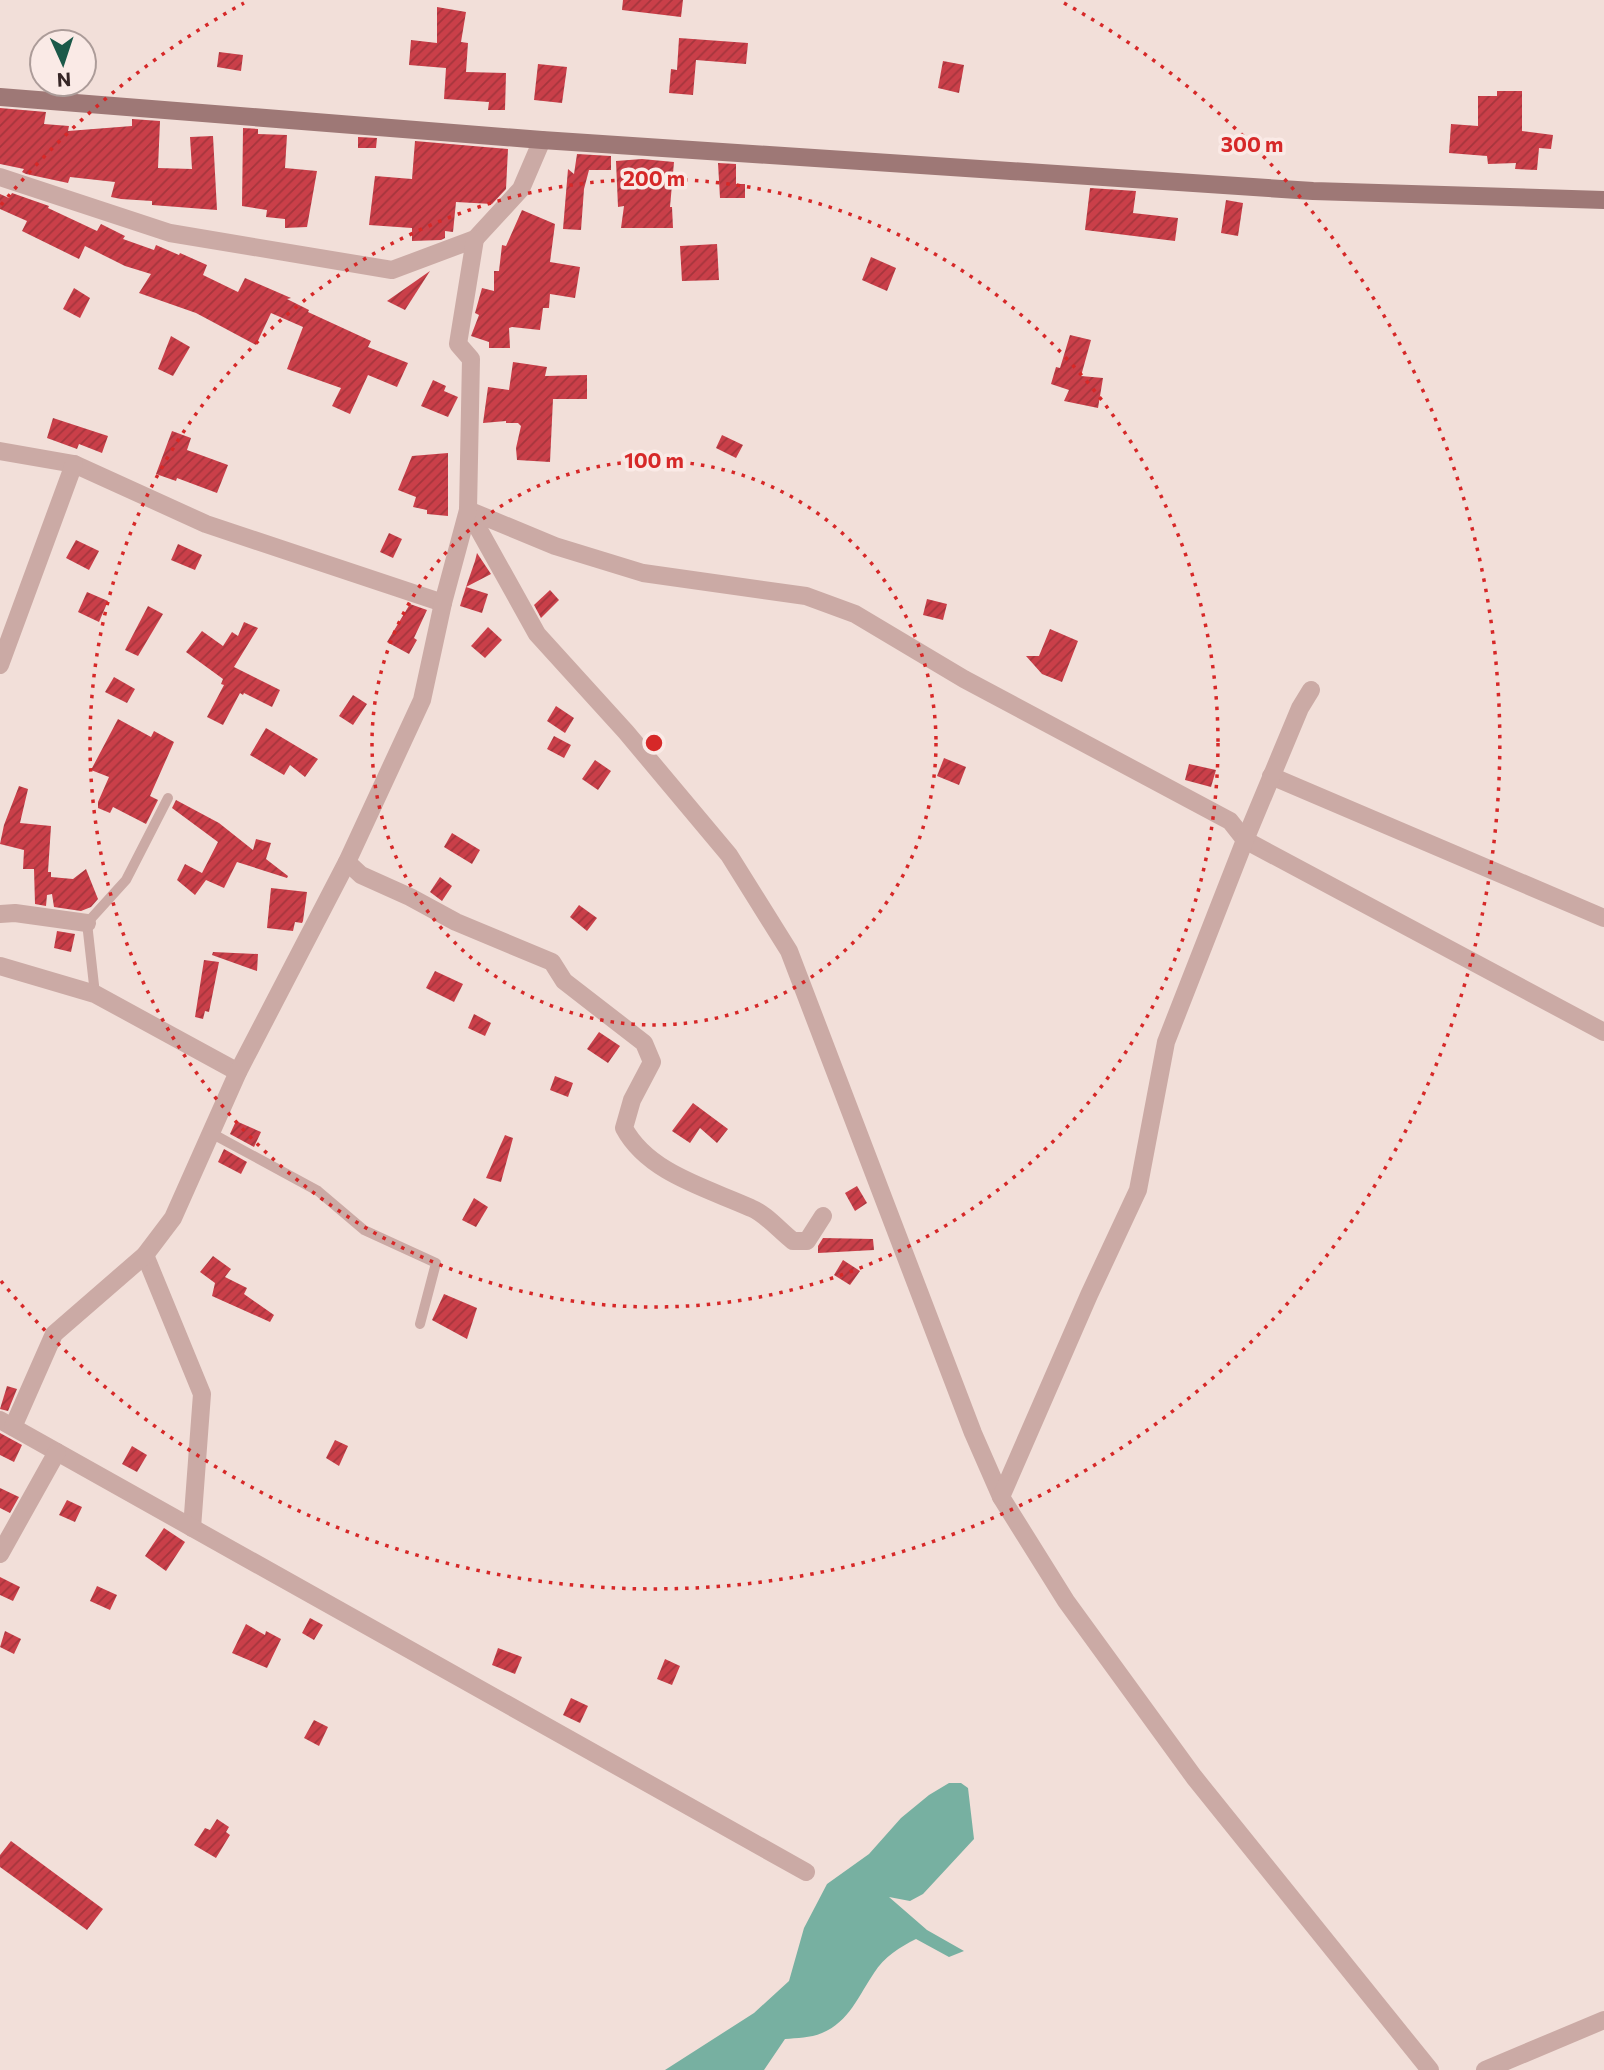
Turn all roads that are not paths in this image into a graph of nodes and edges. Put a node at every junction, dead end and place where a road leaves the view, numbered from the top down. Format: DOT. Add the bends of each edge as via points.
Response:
graph roads {
  1 [pos="0,97"];
  2 [pos="542,140"];
  3 [pos="0,177"];
  4 [pos="1604,200"];
  5 [pos="475,239"];
  6 [pos="0,452"];
  7 [pos="74,464"];
  8 [pos="468,510"];
  9 [pos="443,603"];
  10 [pos="0,664"];
  11 [pos="1311,690"];
  12 [pos="1272,776"];
  13 [pos="168,797"];
  14 [pos="1245,840"];
  15 [pos="347,862"];
  16 [pos="0,914"];
  17 [pos="1604,918"];
  18 [pos="87,923"];
  19 [pos="0,966"];
  20 [pos="95,994"];
  21 [pos="1604,1032"];
  22 [pos="237,1072"];
  23 [pos="211,1133"];
  24 [pos="823,1216"];
  25 [pos="145,1255"];
  26 [pos="420,1325"];
  27 [pos="6,1423"];
  28 [pos="57,1452"];
  29 [pos="1001,1497"];
  30 [pos="192,1528"];
  31 [pos="0,1554"];
  32 [pos="806,1872"];
  33 [pos="1604,2020"];
  34 [pos="1430,2070"];
  35 [pos="1485,2070"];
  1 -- 2 [label="main road"];
  2 -- 4 [label="main road" via="1312,191"];
  2 -- 5 [label="street" via="522,189"];
  3 -- 5 [label="street" via="170,233 392,270"];
  5 -- 8 [label="street" via="458,344 471,359"];
  6 -- 7 [label="street"];
  7 -- 9 [label="street" via="206,524"];
  7 -- 10 [label="street"];
  8 -- 9 [label="street"];
  8 -- 14 [label="street" via="555,546 643,573 806,596 855,614 1230,821"];
  8 -- 29 [label="street" via="537,634 729,855 789,951"];
  9 -- 15 [label="street" via="422,700"];
  11 -- 12 [label="street"];
  12 -- 14 [label="street"];
  12 -- 17 [label="street"];
  13 -- 18 [label="lane" via="126,880"];
  14 -- 21 [label="street"];
  14 -- 29 [label="street" via="1166,1042 1138,1190"];
  15 -- 22 [label="street"];
  15 -- 24 [label="street" via="361,875 456,922 552,962 564,981 644,1042 652,1062 632,1100 624,1128 632,1144 661,1166 753,1209 793,1241 807,1241"];
  16 -- 18 [label="street"];
  18 -- 20 [label="lane"];
  19 -- 20 [label="street"];
  20 -- 22 [label="street"];
  22 -- 23 [label="street"];
  23 -- 25 [label="street" via="173,1218"];
  23 -- 26 [label="lane" via="318,1191 365,1230 436,1263"];
  25 -- 27 [label="street" via="54,1334"];
  25 -- 30 [label="street" via="202,1394"];
  27 -- 28 [label="street"];
  28 -- 30 [label="street"];
  28 -- 31 [label="street"];
  29 -- 34 [label="street" via="1066,1601 1194,1777"];
  30 -- 32 [label="street"];
  33 -- 35 [label="street"];
}
